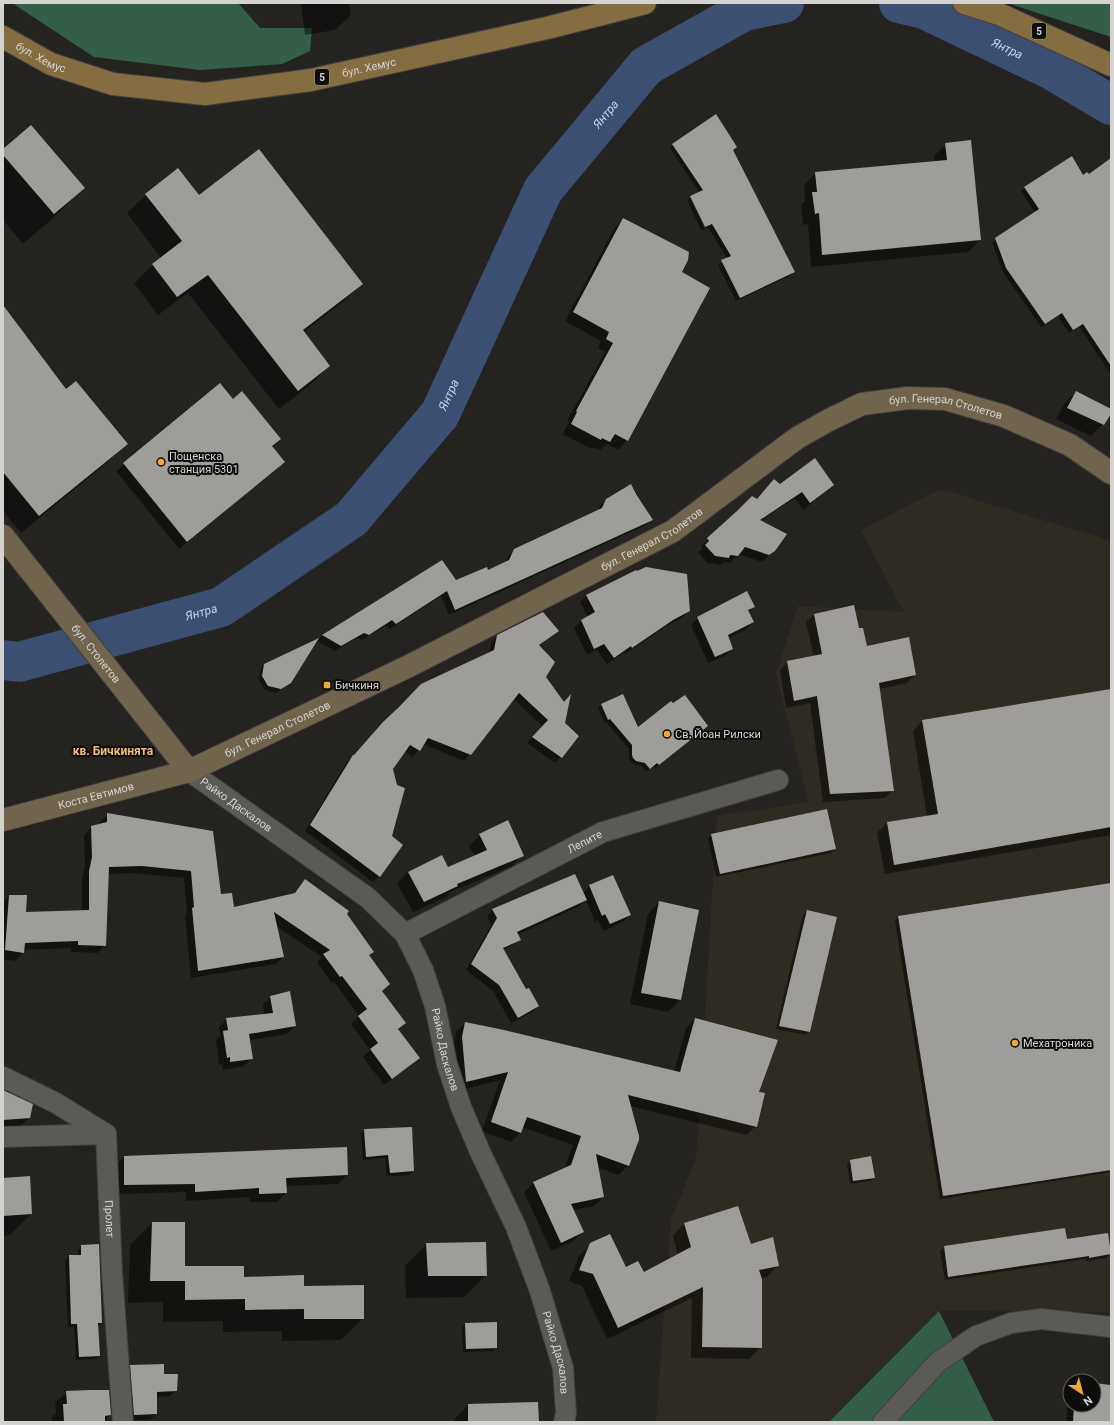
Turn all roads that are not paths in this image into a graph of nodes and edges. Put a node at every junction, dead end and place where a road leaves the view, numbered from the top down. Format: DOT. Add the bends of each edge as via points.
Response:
graph roads {
  1 [pos="645,3"];
  2 [pos="964,3"];
  3 [pos="3,37"];
  4 [pos="1111,65"];
  5 [pos="1111,473"];
  6 [pos="3,536"];
  7 [pos="189,771"];
  8 [pos="778,780"];
  9 [pos="3,820"];
  10 [pos="405,934"];
  11 [pos="3,1077"];
  12 [pos="106,1134"];
  13 [pos="3,1137"];
  14 [pos="1111,1327"];
  15 [pos="123,1422"];
  16 [pos="564,1422"];
  17 [pos="883,1422"];
  1 -- 3 [label="main road, бул. Хемус / 5" via="547,28 311,80 205,94 113,84 52,64"];
  2 -- 4 [label="main road, 5" via="999,14"];
  5 -- 7 [label="street, бул. Генерал Столетов" via="1070,445 1004,416 945,399 908,398 862,404 797,438 673,531 409,666"];
  6 -- 7 [label="street, бул. Столетов"];
  7 -- 9 [label="street, Коста Евтимов"];
  7 -- 10 [label="street, Райко Даскалов" via="368,898"];
  8 -- 10 [label="street, Лепите" via="603,832"];
  10 -- 16 [label="street, Райко Даскалов" via="423,970 461,1107 516,1227 540,1291 563,1368 566,1413"];
  11 -- 12 [label="street" via="56,1103"];
  12 -- 13 [label="street"];
  12 -- 15 [label="street, Пролет" via="112,1273"];
  14 -- 17 [label="street" via="1041,1319 1012,1323 976,1336 938,1362"];
}
